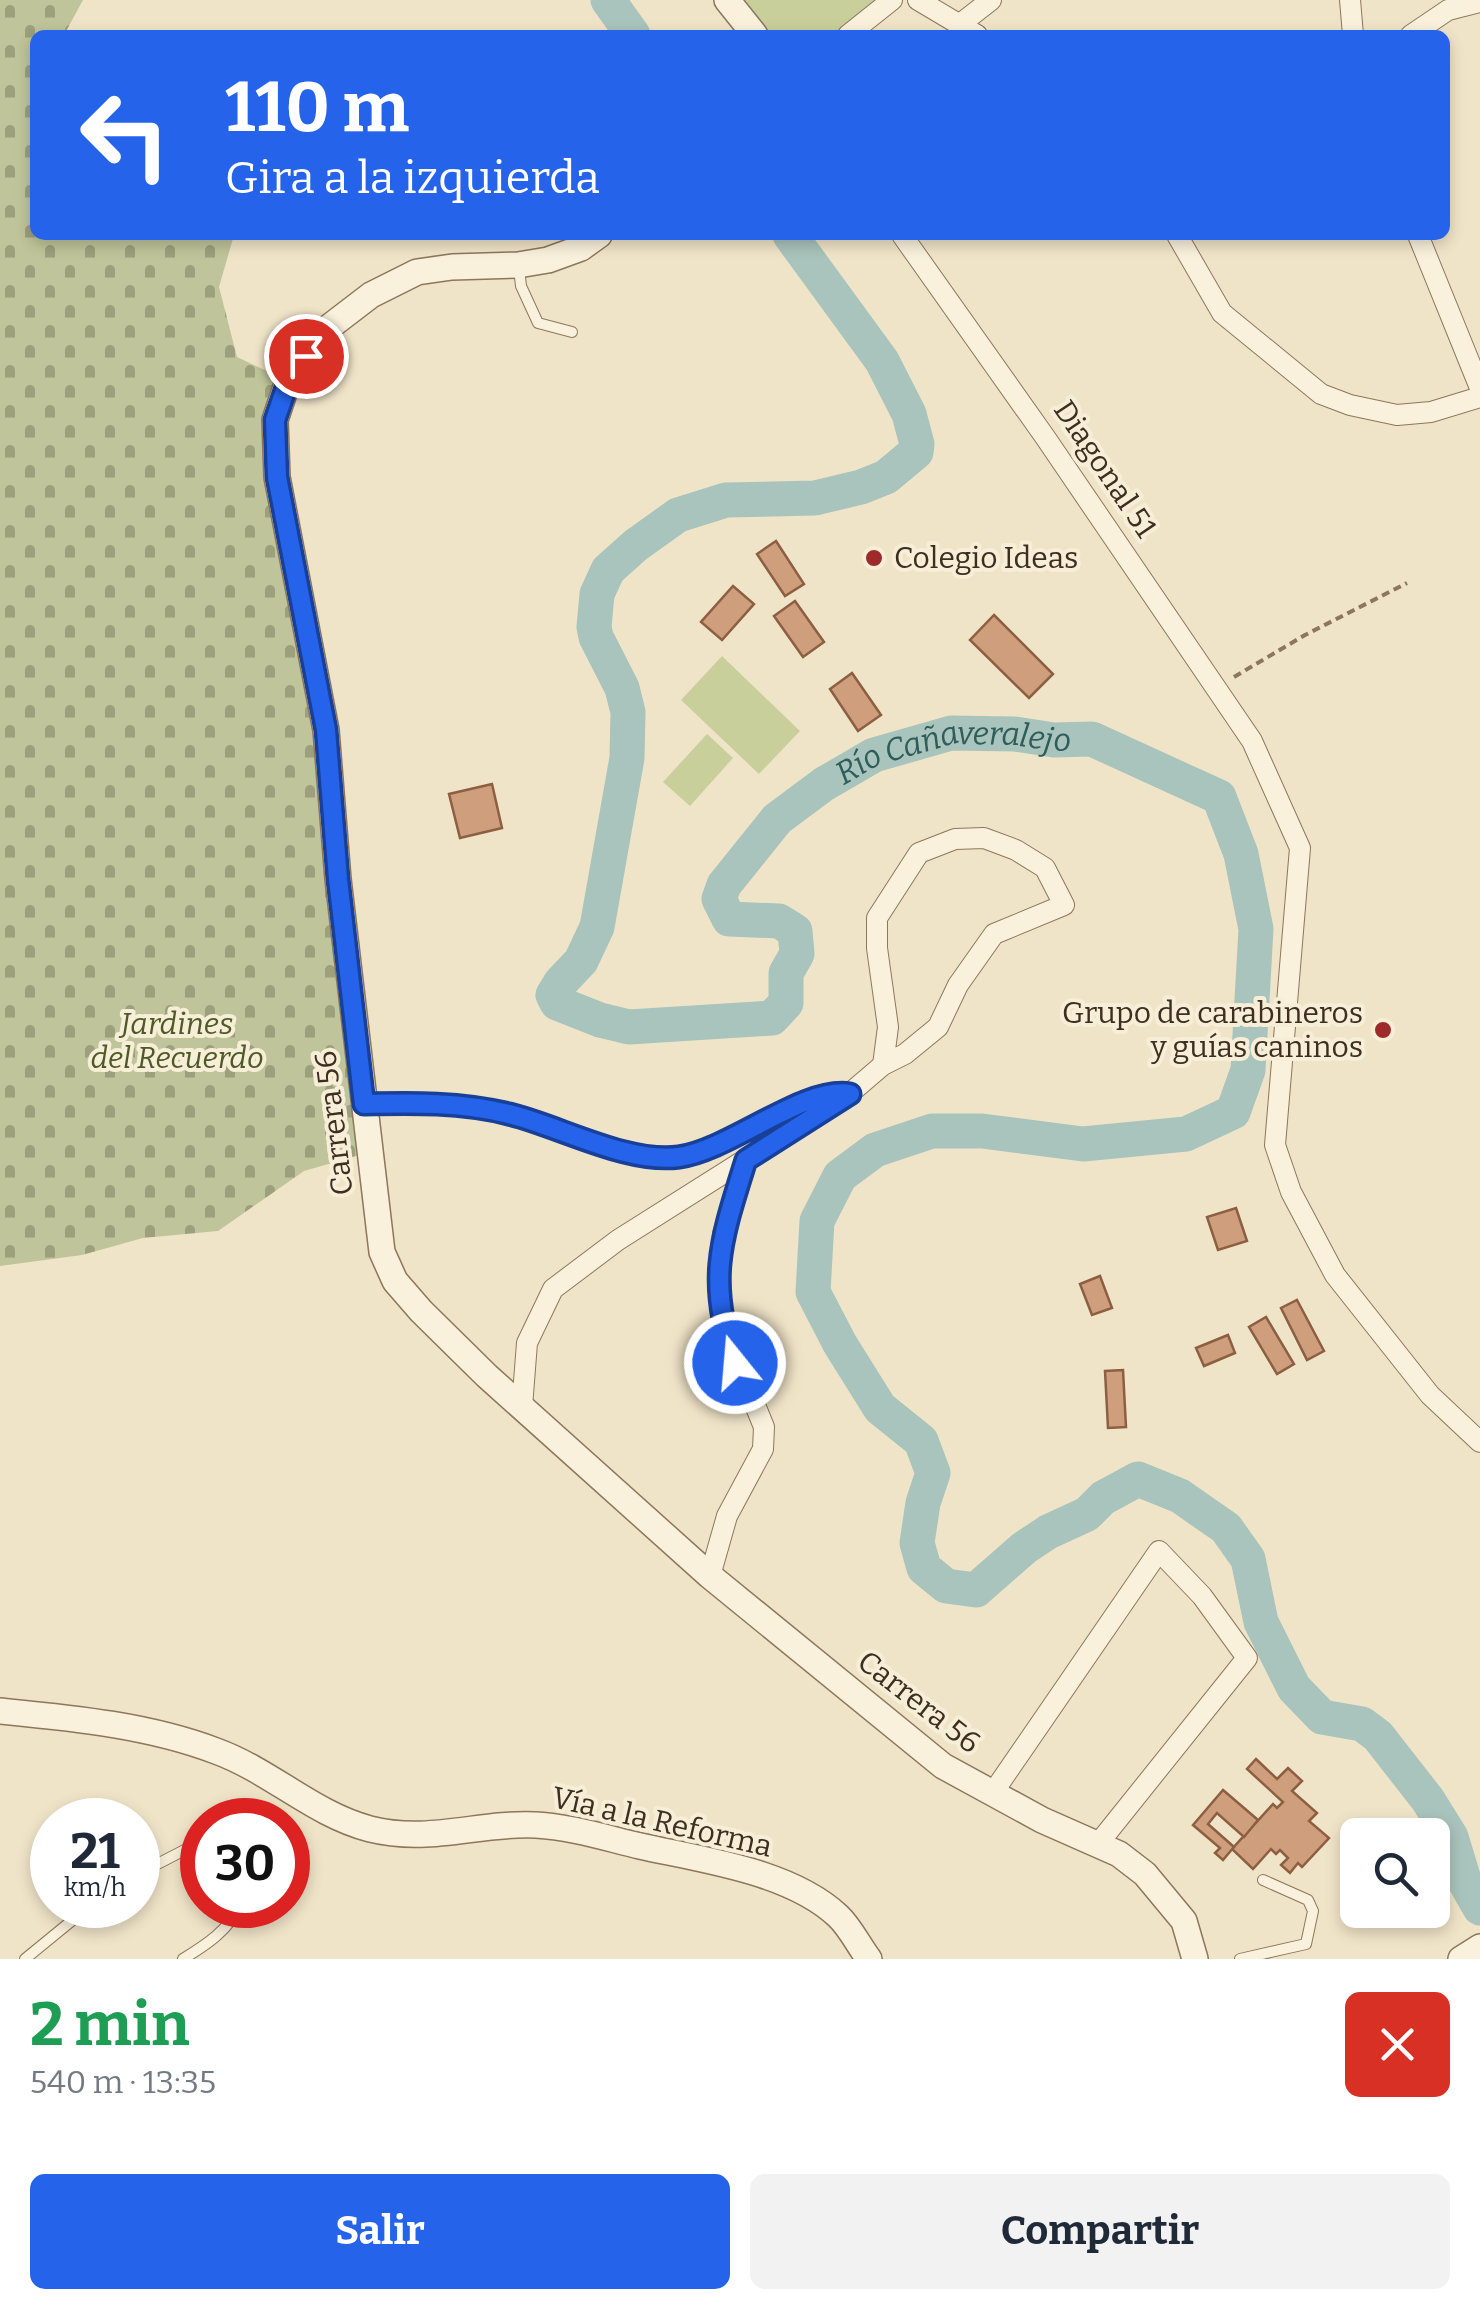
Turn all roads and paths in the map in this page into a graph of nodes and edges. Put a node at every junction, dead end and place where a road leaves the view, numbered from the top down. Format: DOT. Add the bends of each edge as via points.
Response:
graph roads {
  1 [pos="727,0"];
  2 [pos="892,0"];
  3 [pos="918,0"];
  4 [pos="991,0"];
  5 [pos="1350,0"];
  6 [pos="1480,2"];
  7 [pos="751,30"];
  8 [pos="854,30"];
  9 [pos="968,30"];
  10 [pos="1353,30"];
  11 [pos="1418,30"];
  12 [pos="591,240"];
  13 [pos="905,240"];
  14 [pos="1180,240"];
  15 [pos="1420,240"];
  16 [pos="518,266"];
  17 [pos="572,332"];
  18 [pos="1480,388"];
  19 [pos="1480,397"];
  20 [pos="1407,583"];
  21 [pos="1217,687"];
  22 [pos="883,1065"];
  23 [pos="850,1094"];
  24 [pos="364,1104"];
  25 [pos="746,1160"];
  26 [pos="522,1407"];
  27 [pos="1480,1442"];
  28 [pos="710,1576"];
  29 [pos="0,1711"];
  30 [pos="992,1794"];
  31 [pos="1098,1844"];
  32 [pos="1263,1880"];
  33 [pos="62,1928"];
  34 [pos="224,1928"];
  35 [pos="1480,1948"];
  36 [pos="24,1959"];
  37 [pos="183,1959"];
  38 [pos="869,1959"];
  39 [pos="1195,1959"];
  40 [pos="1240,1959"];
  41 [pos="1461,1959"];
  1 -- 7 [label="street"];
  2 -- 8 [label="street"];
  3 -- 9 [label="street"];
  4 -- 9 [label="street"];
  5 -- 10 [label="street"];
  6 -- 11 [label="street" via="1448,10"];
  12 -- 16 [label="street, Carrera 56"];
  13 -- 21 [label="street, Diagonal 51"];
  14 -- 19 [label="street" via="1222,313 1322,394 1398,415"];
  15 -- 18 [label="street"];
  16 -- 17 [label="lane" via="538,323"];
  16 -- 24 [label="street, Carrera 56" via="417,272 371,295 324,331 288,382 275,420 277,477 326,730"];
  20 -- 21 [label="path"];
  21 -- 27 [label="street, Diagonal 51" via="1252,740 1300,848 1276,1144 1291,1192 1335,1274 1430,1395"];
  22 -- 22 [label="street" via="938,1027 994,934 1064,905 1045,868 984,838 955,838 919,854 876,918 888,1027"];
  22 -- 23 [label="street"];
  23 -- 24 [label="street" via="814,1099 679,1157 621,1150 463,1106"];
  23 -- 25 [label="street"];
  24 -- 26 [label="street, Carrera 56" via="382,1252 395,1281"];
  25 -- 26 [label="street" via="554,1289 528,1343"];
  25 -- 28 [label="street" via="722,1234 718,1283 722,1324 764,1427 763,1449 727,1516"];
  26 -- 28 [label="street, Carrera 56"];
  28 -- 30 [label="street, Carrera 56" via="943,1766"];
  29 -- 38 [label="street, Vía a la Reforma" via="135,1730 214,1750 334,1818 375,1830 437,1836 533,1825 566,1828 741,1869 793,1887 838,1916"];
  30 -- 31 [label="street, Carrera 56"];
  30 -- 31 [label="street" via="1160,1550 1247,1658"];
  31 -- 39 [label="street, Carrera 56" via="1146,1874 1184,1920"];
  32 -- 40 [label="lane" via="1308,1900 1313,1910 1306,1944"];
  33 -- 36 [label="lane"];
  34 -- 37 [label="lane"];
  35 -- 41 [label="street"];
}
